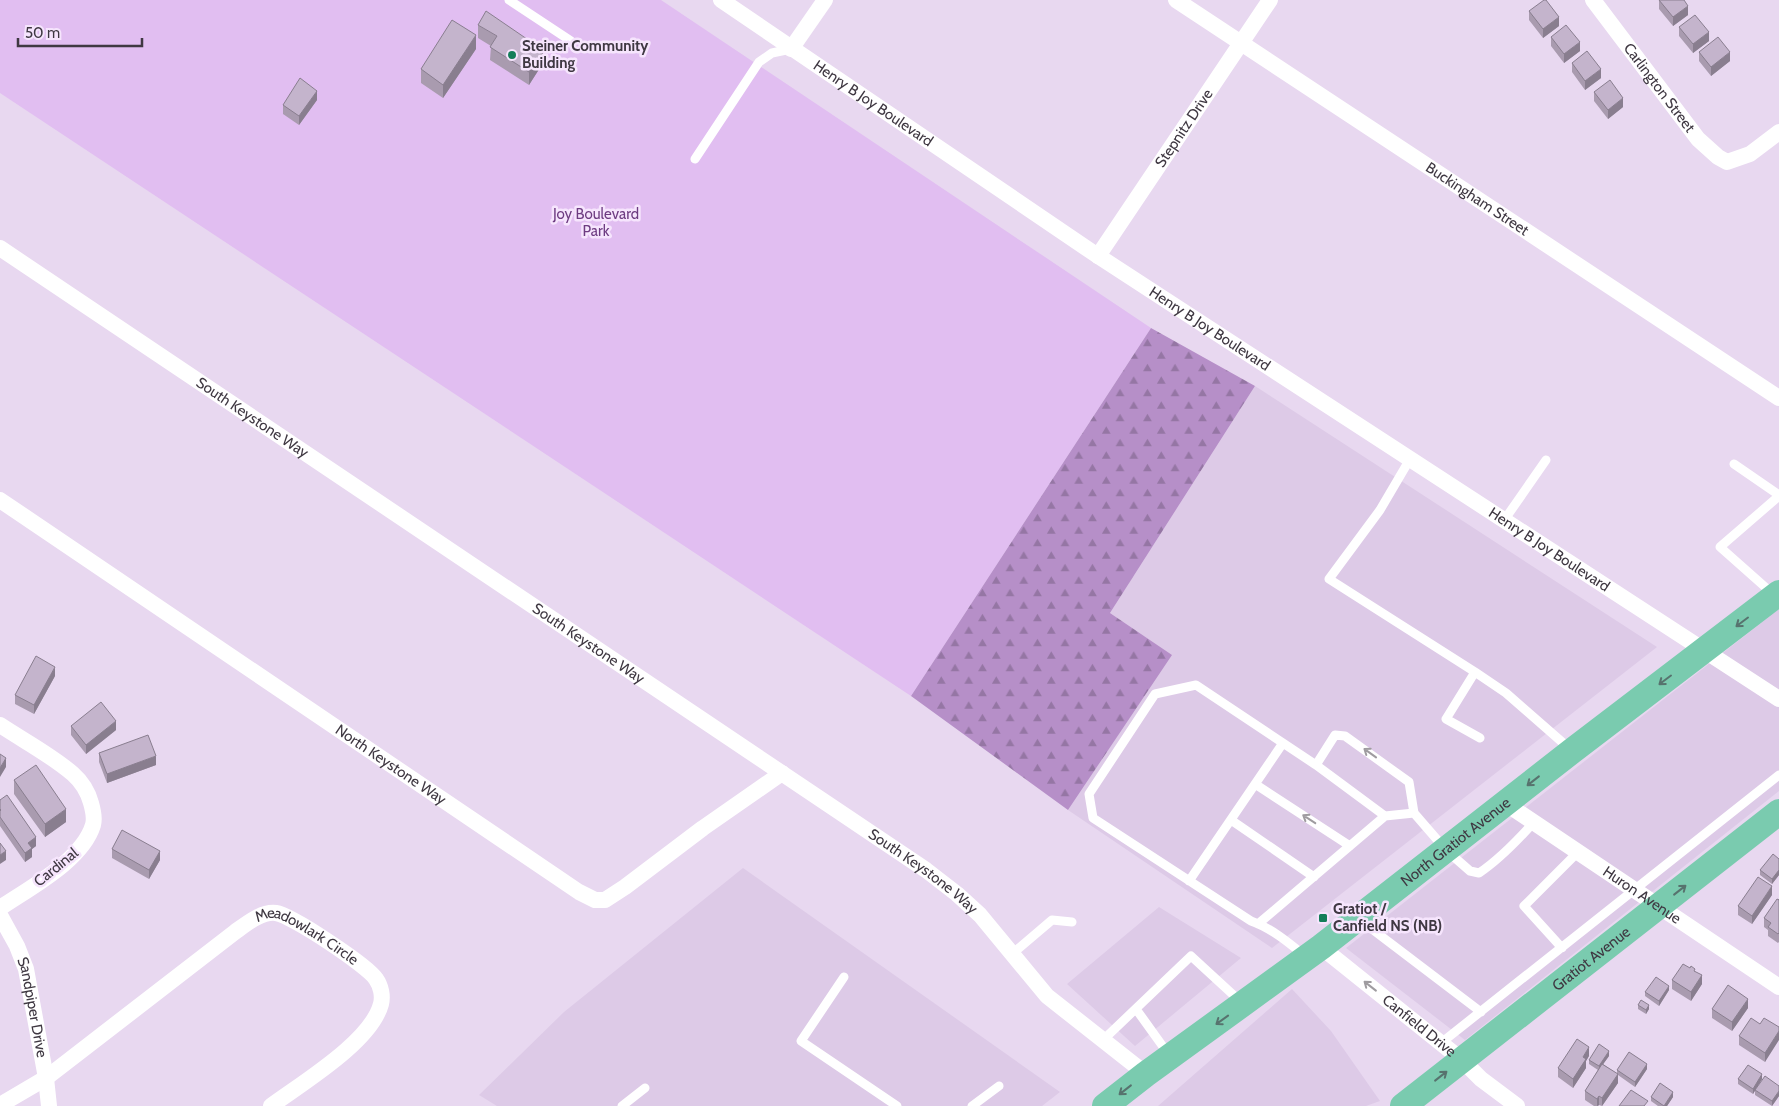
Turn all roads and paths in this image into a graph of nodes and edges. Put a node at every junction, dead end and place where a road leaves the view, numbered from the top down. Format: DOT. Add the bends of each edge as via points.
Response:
graph roads {
  1 [pos="509,0"];
  2 [pos="721,0"];
  3 [pos="825,0"];
  4 [pos="1176,0"];
  5 [pos="1270,0"];
  6 [pos="1593,0"];
  7 [pos="571,41"];
  8 [pos="1241,43"];
  9 [pos="791,49"];
  10 [pos="1779,132"];
  11 [pos="695,158"];
  12 [pos="0,248"];
  13 [pos="1098,256"];
  14 [pos="1779,398"];
  15 [pos="1410,458"];
  16 [pos="1546,460"];
  17 [pos="1734,464"];
  18 [pos="1779,495"];
  19 [pos="0,500"];
  20 [pos="1505,519"];
  21 [pos="1777,595"];
  22 [pos="1704,650"];
  23 [pos="1475,672"];
  24 [pos="1779,698"];
  25 [pos="0,725"];
  26 [pos="1480,738"];
  27 [pos="1283,743"];
  28 [pos="1572,751"];
  29 [pos="1316,765"];
  30 [pos="782,773"];
  31 [pos="1779,775"];
  32 [pos="1255,784"];
  33 [pos="1505,803"];
  34 [pos="1779,812"];
  35 [pos="1414,814"];
  36 [pos="1385,816"];
  37 [pos="1231,820"];
  38 [pos="1534,822"];
  39 [pos="1350,846"];
  40 [pos="1446,850"];
  41 [pos="1578,852"];
  42 [pos="1314,877"];
  43 [pos="1189,881"];
  44 [pos="1635,889"];
  45 [pos="1658,906"];
  46 [pos="0,908"];
  47 [pos="0,915"];
  48 [pos="1358,918"];
  49 [pos="1072,922"];
  50 [pos="1258,924"];
  51 [pos="1562,948"];
  52 [pos="1314,952"];
  53 [pos="1012,954"];
  54 [pos="844,977"];
  55 [pos="1779,987"];
  56 [pos="1244,1004"];
  57 [pos="1136,1009"];
  58 [pos="1481,1012"];
  59 [pos="1103,1040"];
  60 [pos="1441,1043"];
  61 [pos="1170,1057"];
  62 [pos="1462,1060"];
  63 [pos="1146,1074"];
  64 [pos="46,1078"];
  65 [pos="999,1086"];
  66 [pos="645,1088"];
  67 [pos="0,1105"];
  68 [pos="49,1106"];
  69 [pos="271,1106"];
  70 [pos="622,1106"];
  71 [pos="897,1106"];
  72 [pos="972,1106"];
  73 [pos="1105,1106"];
  74 [pos="1403,1106"];
  75 [pos="1517,1106"];
  1 -- 7 [label="lane"];
  2 -- 9 [label="street, Henry B Joy Boulevard"];
  3 -- 9 [label="street"];
  4 -- 8 [label="street, Buckingham Street"];
  5 -- 8 [label="street, Stepnitz Drive"];
  6 -- 10 [label="street, Carlington Street" via="1698,139 1718,157 1727,162 1736,160 1750,154"];
  8 -- 13 [label="street, Stepnitz Drive"];
  8 -- 14 [label="street, Buckingham Street"];
  9 -- 11 [label="lane" via="772,53 759,62"];
  9 -- 13 [label="street, Henry B Joy Boulevard"];
  12 -- 30 [label="street, South Keystone Way"];
  13 -- 15 [label="street, Henry B Joy Boulevard"];
  15 -- 20 [label="street, Henry B Joy Boulevard"];
  15 -- 23 [label="lane" via="1380,510 1330,579"];
  16 -- 20 [label="lane"];
  17 -- 18 [label="lane"];
  18 -- 21 [label="lane" via="1720,547"];
  19 -- 30 [label="street, North Keystone Way" via="595,900 605,900 625,888"];
  20 -- 22 [label="street, Henry B Joy Boulevard"];
  21 -- 22 [label="main road, North Gratiot Avenue, one-way"];
  22 -- 24 [label="street, Henry B Joy Boulevard"];
  22 -- 28 [label="main road, North Gratiot Avenue, one-way"];
  23 -- 26 [label="lane" via="1446,719"];
  23 -- 28 [label="lane" via="1506,693"];
  25 -- 46 [label="street, Cardinal" via="74,775 89,795 94,813 94,824 74,855"];
  27 -- 29 [label="lane"];
  27 -- 32 [label="lane"];
  27 -- 43 [label="lane" via="1196,686 1155,694 1089,794 1093,818"];
  28 -- 33 [label="main road, North Gratiot Avenue, one-way"];
  35 -- 29 [label="lane, one-way" via="1409,782 1345,736 1335,735"];
  29 -- 36 [label="lane"];
  30 -- 53 [label="street, South Keystone Way" via="926,870 980,915"];
  31 -- 44 [label="lane"];
  32 -- 37 [label="lane"];
  39 -- 32 [label="lane, one-way"];
  33 -- 38 [label="street, Huron Avenue"];
  33 -- 40 [label="main road, North Gratiot Avenue"];
  45 -- 34 [label="main road, Gratiot Avenue, one-way"];
  35 -- 36 [label="lane"];
  35 -- 40 [label="lane"];
  36 -- 39 [label="lane"];
  37 -- 42 [label="lane"];
  37 -- 43 [label="lane"];
  38 -- 40 [label="lane" via="1500,857 1479,873 1470,871"];
  38 -- 41 [label="street, Huron Avenue"];
  39 -- 42 [label="lane"];
  40 -- 48 [label="main road, North Gratiot Avenue"];
  41 -- 44 [label="street, Huron Avenue"];
  41 -- 51 [label="lane" via="1524,906"];
  42 -- 50 [label="lane"];
  43 -- 50 [label="lane"];
  44 -- 45 [label="street, Huron Avenue"];
  44 -- 51 [label="lane"];
  45 -- 55 [label="street, Huron Avenue"];
  45 -- 62 [label="main road, Gratiot Avenue"];
  47 -- 64 [label="street, Sandpiper Drive" via="26,969"];
  48 -- 52 [label="main road, North Gratiot Avenue"];
  48 -- 58 [label="lane"];
  49 -- 53 [label="lane" via="1052,920"];
  50 -- 52 [label="lane"];
  51 -- 58 [label="lane"];
  52 -- 56 [label="main road, North Gratiot Avenue"];
  60 -- 52 [label="street, Canfield Drive, one-way"];
  53 -- 59 [label="street, South Keystone Way" via="1047,996"];
  54 -- 71 [label="lane" via="801,1041"];
  56 -- 57 [label="lane" via="1191,956"];
  56 -- 61 [label="main road, North Gratiot Avenue, one-way"];
  57 -- 59 [label="lane"];
  57 -- 61 [label="lane"];
  58 -- 60 [label="lane"];
  59 -- 63 [label="street, South Keystone Way"];
  60 -- 62 [label="street, Canfield Drive"];
  61 -- 63 [label="main road, North Gratiot Avenue"];
  74 -- 62 [label="main road, Gratiot Avenue, one-way"];
  62 -- 75 [label="street, Canfield Drive"];
  63 -- 73 [label="main road, North Gratiot Avenue, one-way"];
  64 -- 67 [label="street"];
  64 -- 68 [label="street, Sandpiper Drive"];
  64 -- 69 [label="street, Meadowlark Circle" via="235,932 274,912 300,924 371,972 381,988 382,1002 370,1026 352,1046"];
  65 -- 72 [label="lane"];
  66 -- 70 [label="lane"];
}
